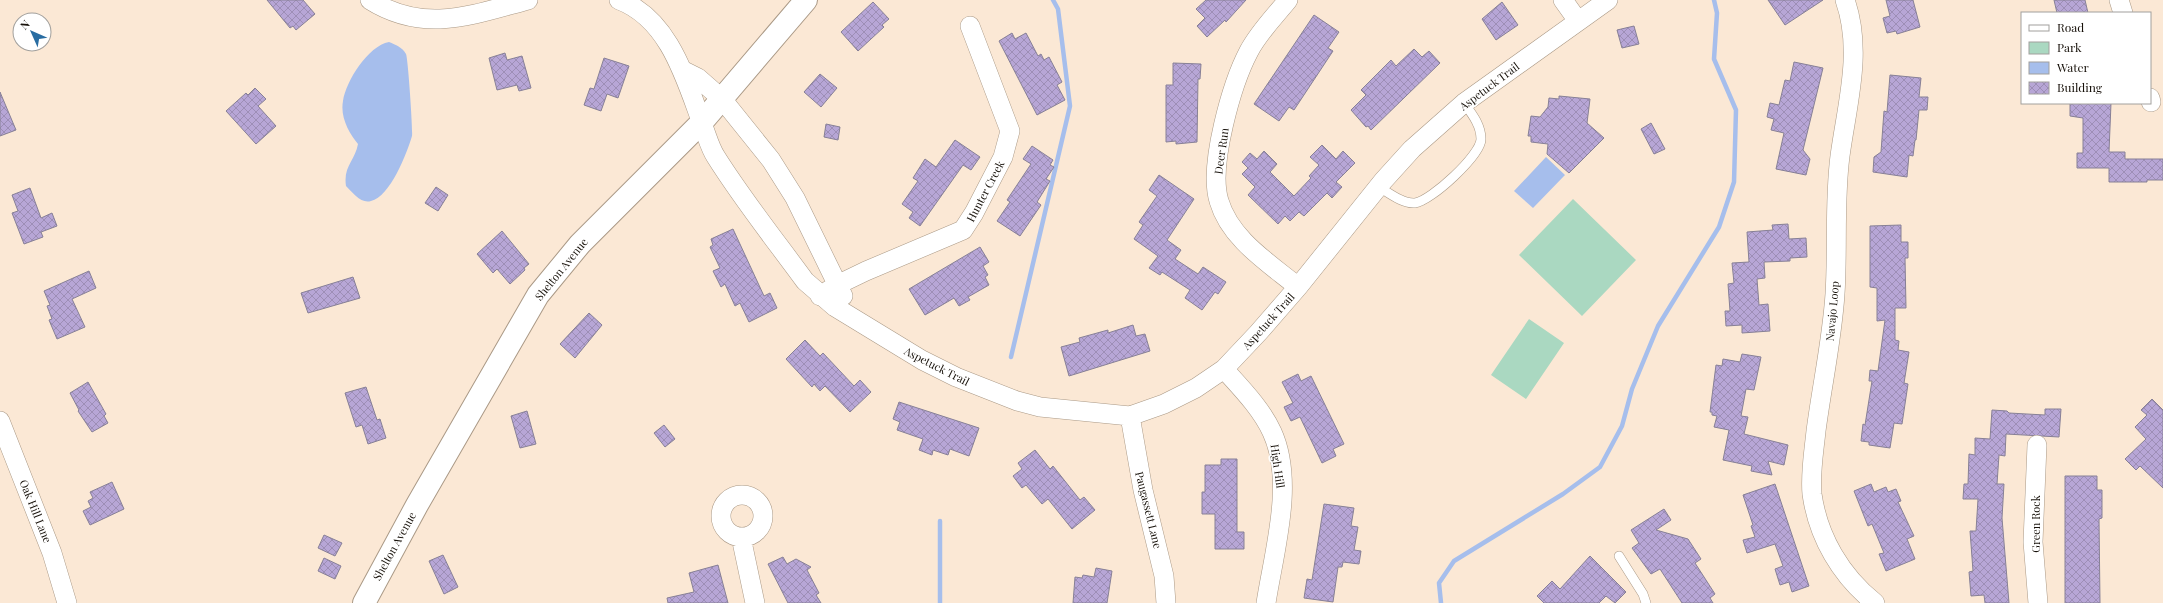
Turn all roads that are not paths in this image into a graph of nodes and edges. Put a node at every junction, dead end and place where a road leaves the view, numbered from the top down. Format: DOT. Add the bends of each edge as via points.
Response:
graph roads {
  1 [pos="370,0"];
  2 [pos="528,0"];
  3 [pos="619,0"];
  4 [pos="806,0"];
  5 [pos="1288,0"];
  6 [pos="1563,0"];
  7 [pos="1608,0"];
  8 [pos="1845,0"];
  9 [pos="2119,0"];
  10 [pos="2123,12"];
  11 [pos="1578,21"];
  12 [pos="970,26"];
  13 [pos="684,71"];
  14 [pos="722,99"];
  15 [pos="1464,103"];
  16 [pos="702,122"];
  17 [pos="1379,187"];
  18 [pos="837,285"];
  19 [pos="1298,288"];
  20 [pos="820,296"];
  21 [pos="851,317"];
  22 [pos="1224,368"];
  23 [pos="1130,416"];
  24 [pos="0,421"];
  25 [pos="2037,445"];
  26 [pos="741,537"];
  27 [pos="1619,556"];
  28 [pos="67,603"];
  29 [pos="364,603"];
  30 [pos="755,603"];
  31 [pos="1166,603"];
  32 [pos="1266,603"];
  33 [pos="1646,603"];
  34 [pos="1875,603"];
  35 [pos="2038,603"];
  1 -- 2 [label="street" via="394,13 425,20 468,17"];
  3 -- 13 [label="street, Aspetuck Trail" via="630,4 652,23 674,51"];
  4 -- 14 [label="main road, Shelton Avenue"];
  5 -- 19 [label="street, Deer Run" via="1249,50 1238,76 1227,113 1216,187 1219,201 1238,234"];
  6 -- 11 [label="street"];
  7 -- 11 [label="street, Aspetuck Trail"];
  8 -- 34 [label="street, Navajo Loop" via="1852,40 1853,76 1840,156 1836,204 1835,294 1814,451 1812,493 1821,530 1835,559 1853,583"];
  9 -- 10 [label="street"];
  11 -- 15 [label="street, Aspetuck Trail"];
  12 -- 18 [label="street, Hunter Creek" via="1010,131 1003,157 963,230"];
  13 -- 14 [label="street" via="698,78"];
  13 -- 16 [label="street, Aspetuck Trail"];
  14 -- 16 [label="main road, Shelton Avenue"];
  14 -- 18 [label="street" via="787,185"];
  15 -- 17 [label="street, Aspetuck Trail" via="1412,149"];
  15 -- 17 [label="lane" via="1475,119 1481,140 1478,151 1437,192 1415,203 1401,200"];
  16 -- 20 [label="street, Aspetuck Trail" via="715,156 800,275"];
  16 -- 29 [label="main road, Shelton Avenue" via="580,244 538,295 417,504"];
  17 -- 19 [label="street, Aspetuck Trail"];
  18 -- 20 [label="street, Hunter Creek"];
  18 -- 21 [label="street"];
  19 -- 22 [label="street, Aspetuck Trail"];
  20 -- 21 [label="street, Aspetuck Trail"];
  21 -- 23 [label="street, Aspetuck Trail" via="922,360 956,377 1017,400 1053,408"];
  22 -- 23 [label="street, Aspetuck Trail" via="1190,391"];
  22 -- 32 [label="street, High Hill" via="1264,418 1272,432 1280,462 1283,485 1281,509"];
  23 -- 31 [label="street, Paugassett Lane" via="1141,483 1164,576"];
  24 -- 28 [label="street, Oak Hill Lane" via="52,553"];
  25 -- 35 [label="street, Green Rock" via="2033,542"];
  26 -- 30 [label="street"];
  27 -- 33 [label="lane"];
}
